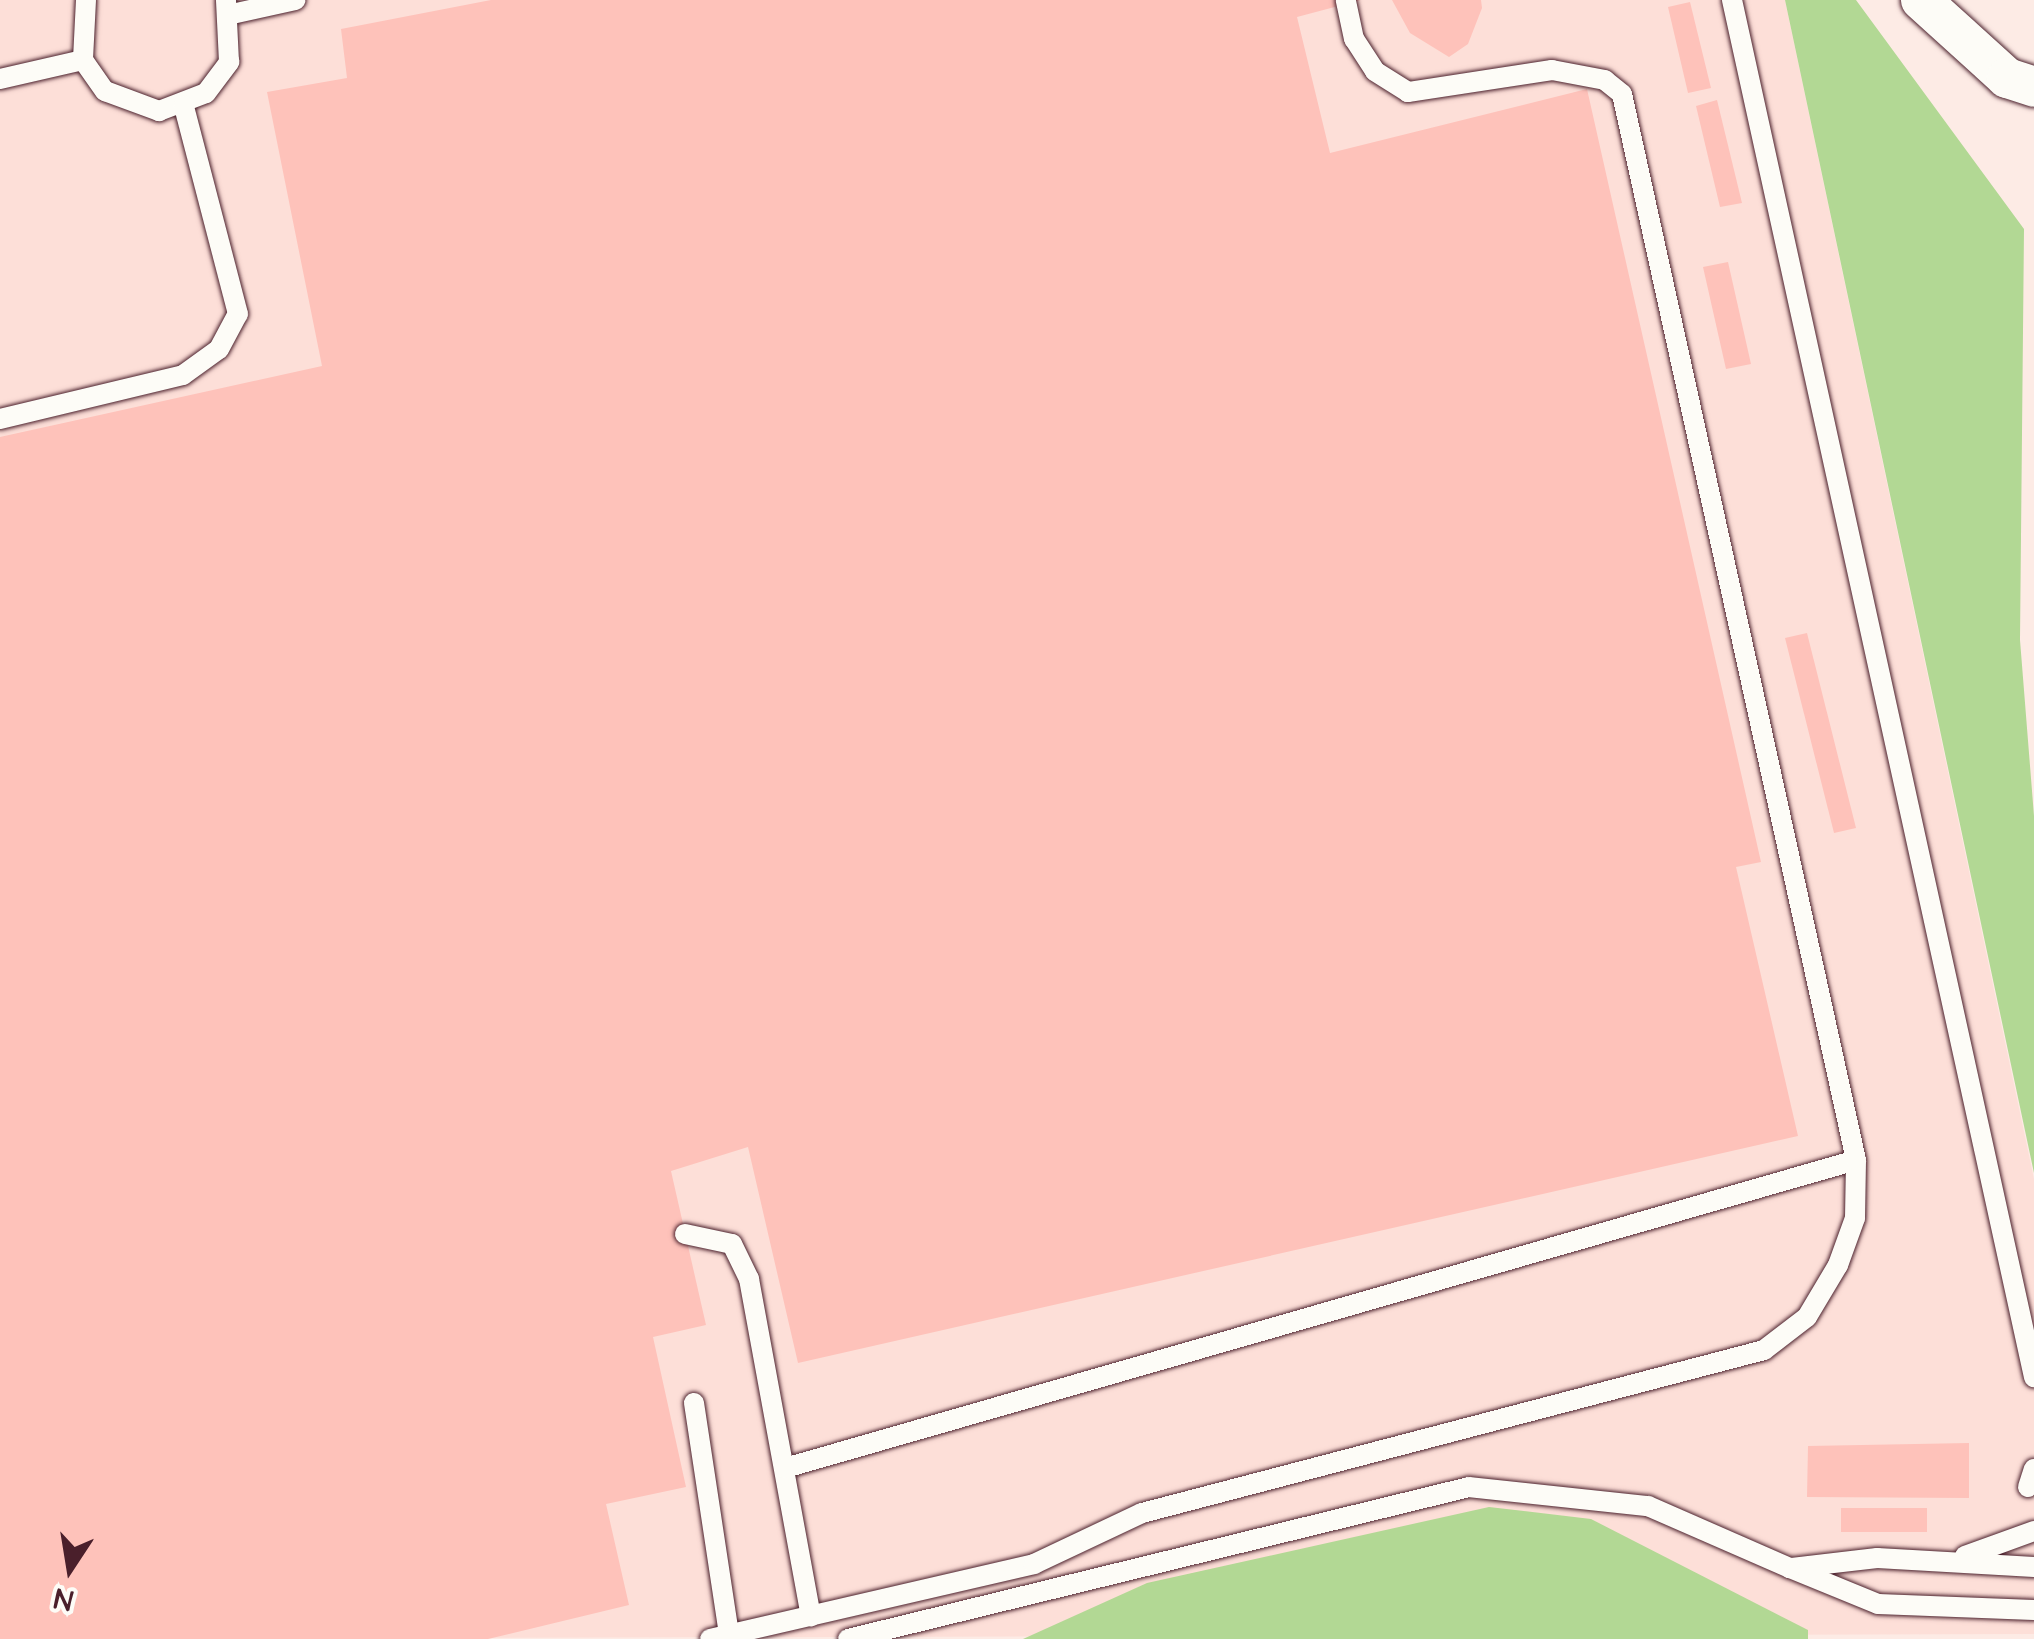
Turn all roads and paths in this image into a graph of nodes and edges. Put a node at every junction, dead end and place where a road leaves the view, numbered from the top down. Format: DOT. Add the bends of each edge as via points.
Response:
graph roads {
  1 [pos="86,0"];
  2 [pos="295,0"];
  3 [pos="1346,0"];
  4 [pos="1732,0"];
  5 [pos="1922,0"];
  6 [pos="229,7"];
  7 [pos="83,60"];
  8 [pos="0,80"];
  9 [pos="2034,87"];
  10 [pos="184,106"];
  11 [pos="0,418"];
  12 [pos="1856,1160"];
  13 [pos="686,1234"];
  14 [pos="2034,1377"];
  15 [pos="694,1403"];
  16 [pos="786,1468"];
  17 [pos="2034,1531"];
  18 [pos="1959,1559"];
  19 [pos="2034,1567"];
  20 [pos="1790,1568"];
  21 [pos="2034,1610"];
  22 [pos="811,1616"];
  23 [pos="720,1637"];
  24 [pos="848,1639"];
  1 -- 7 [label="lane"];
  2 -- 6 [label="lane"];
  3 -- 12 [label="lane" via="1354,39 1375,71 1408,92 1552,70 1605,80 1622,94"];
  4 -- 14 [label="lane"];
  5 -- 9 [label="street" via="2007,78"];
  6 -- 10 [label="lane" via="229,62"];
  7 -- 8 [label="lane"];
  7 -- 10 [label="lane" via="128,106"];
  10 -- 11 [label="lane" via="238,314 219,349 183,375"];
  12 -- 16 [label="lane"];
  12 -- 22 [label="lane" via="1855,1218 1838,1265 1807,1317 1764,1350 1142,1513 1034,1564"];
  13 -- 16 [label="lane" via="732,1244 749,1279"];
  15 -- 23 [label="lane"];
  16 -- 22 [label="lane"];
  17 -- 18 [label="lane"];
  18 -- 19 [label="lane"];
  18 -- 20 [label="lane"];
  20 -- 21 [label="lane" via="1878,1604"];
  20 -- 24 [label="lane" via="1648,1506 1468,1487"];
  22 -- 23 [label="lane"];
}
